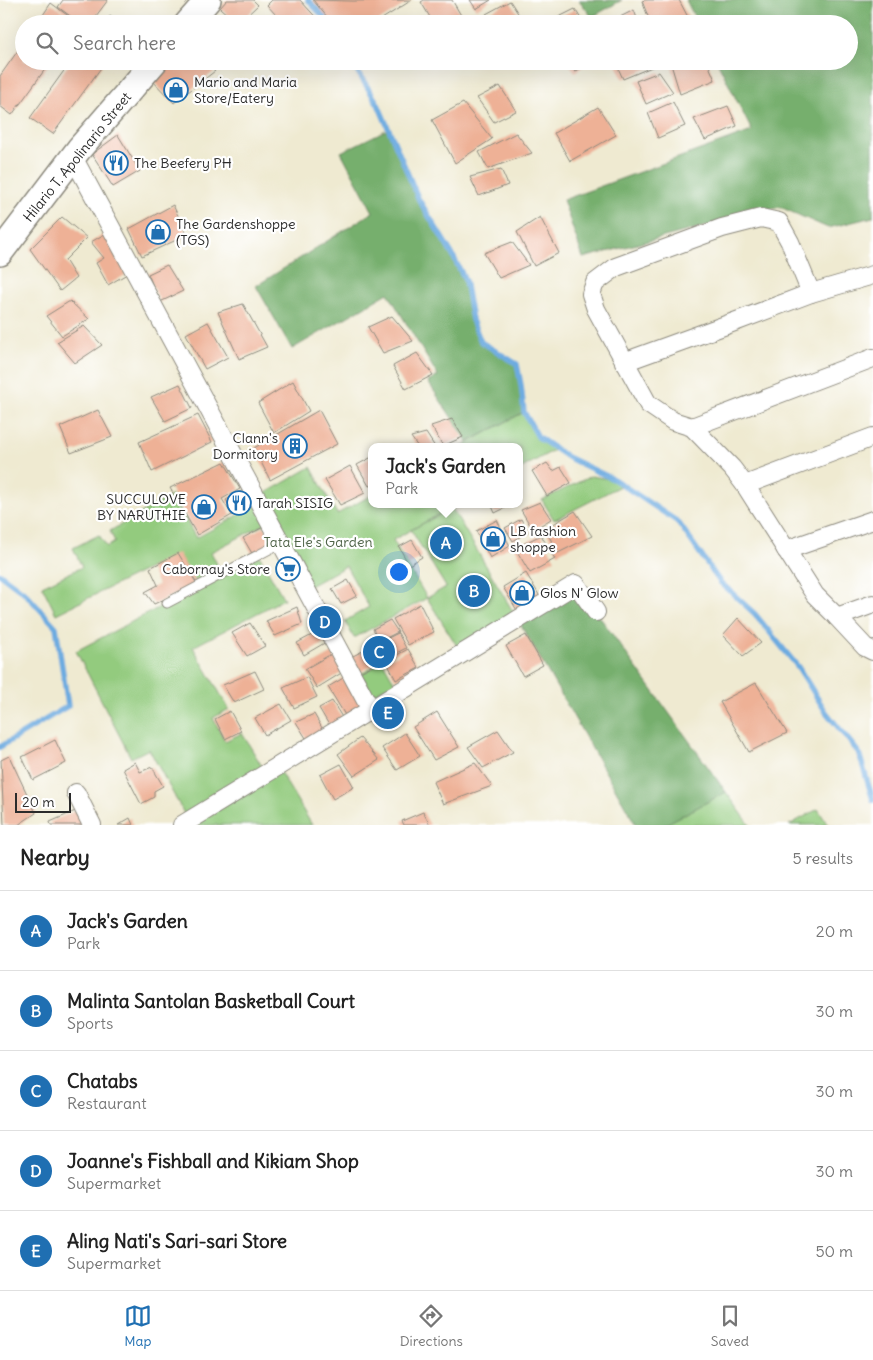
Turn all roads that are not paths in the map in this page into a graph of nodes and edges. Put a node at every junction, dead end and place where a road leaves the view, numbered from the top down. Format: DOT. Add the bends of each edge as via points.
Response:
graph roads {
  1 [pos="208,0"];
  2 [pos="195,15"];
  3 [pos="147,70"];
  4 [pos="73,158"];
  5 [pos="0,253"];
  6 [pos="873,275"];
  7 [pos="811,293"];
  8 [pos="873,358"];
  9 [pos="624,362"];
  10 [pos="692,427"];
  11 [pos="873,437"];
  12 [pos="745,485"];
  13 [pos="873,520"];
  14 [pos="281,543"];
  15 [pos="786,550"];
  16 [pos="167,603"];
  17 [pos="873,604"];
  18 [pos="596,612"];
  19 [pos="837,617"];
  20 [pos="873,651"];
  21 [pos="371,710"];
  22 [pos="76,793"];
  23 [pos="92,825"];
  24 [pos="182,825"];
  1 -- 2 [label="street"];
  3 -- 4 [label="street, Hilario T. Apolinario Street"];
  4 -- 5 [label="street, Hilario T. Apolinario Street"];
  4 -- 14 [label="street"];
  6 -- 7 [label="street"];
  7 -- 9 [label="street"];
  7 -- 9 [label="street" via="779,222 761,218 722,228 616,267 595,283 591,294"];
  8 -- 10 [label="street"];
  9 -- 10 [label="street" via="648,404 674,421"];
  10 -- 12 [label="street"];
  11 -- 12 [label="street"];
  12 -- 15 [label="street"];
  13 -- 15 [label="street"];
  14 -- 16 [label="lane"];
  14 -- 21 [label="street"];
  15 -- 19 [label="street" via="815,595"];
  17 -- 19 [label="street"];
  18 -- 21 [label="street" via="576,584"];
  19 -- 20 [label="street" via="865,647"];
  21 -- 24 [label="street"];
  22 -- 23 [label="street"];
}
